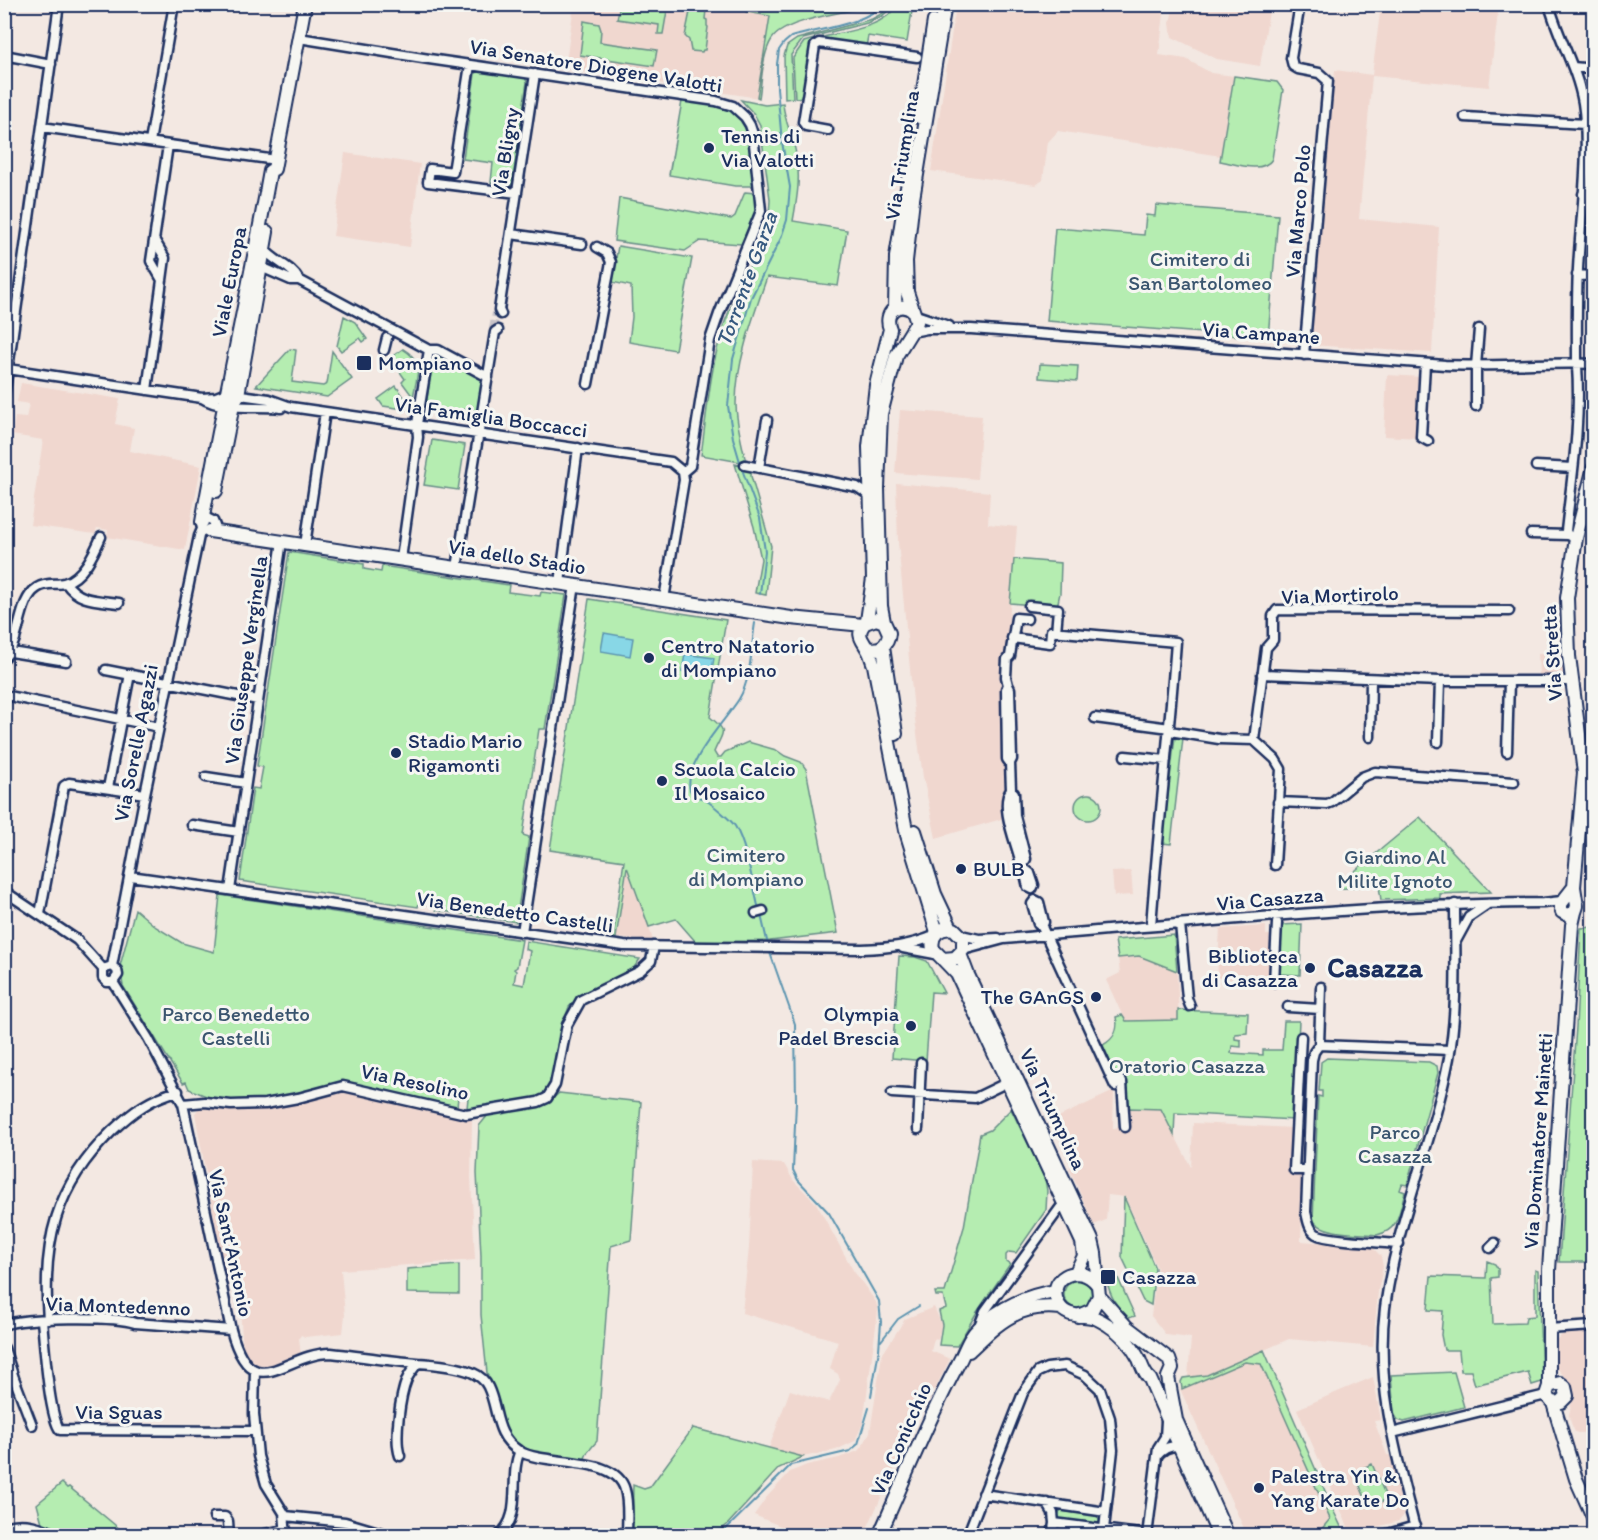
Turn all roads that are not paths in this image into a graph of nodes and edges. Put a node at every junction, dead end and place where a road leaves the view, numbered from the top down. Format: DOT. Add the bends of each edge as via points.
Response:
graph roads {
  1 [pos="59,4"];
  2 [pos="174,4"];
  3 [pos="305,4"];
  4 [pos="936,4"];
  5 [pos="945,4"];
  6 [pos="1300,4"];
  7 [pos="1549,4"];
  8 [pos="299,38"];
  9 [pos="4,55"];
  10 [pos="917,57"];
  11 [pos="51,64"];
  12 [pos="470,65"];
  13 [pos="1573,67"];
  14 [pos="1593,69"];
  15 [pos="536,74"];
  16 [pos="1465,117"];
  17 [pos="1585,124"];
  18 [pos="42,127"];
  19 [pos="828,130"];
  20 [pos="1589,139"];
  21 [pos="150,142"];
  22 [pos="168,145"];
  23 [pos="275,165"];
  24 [pos="517,193"];
  25 [pos="1583,194"];
  26 [pos="1593,195"];
  27 [pos="259,230"];
  28 [pos="511,234"];
  29 [pos="155,241"];
  30 [pos="582,244"];
  31 [pos="597,247"];
  32 [pos="264,249"];
  33 [pos="261,267"];
  34 [pos="1577,274"];
  35 [pos="1593,276"];
  36 [pos="162,280"];
  37 [pos="299,280"];
  38 [pos="895,308"];
  39 [pos="499,312"];
  40 [pos="915,313"];
  41 [pos="955,328"];
  42 [pos="890,329"];
  43 [pos="1479,329"];
  44 [pos="496,330"];
  45 [pos="911,332"];
  46 [pos="387,338"];
  47 [pos="384,350"];
  48 [pos="429,350"];
  49 [pos="1304,355"];
  50 [pos="1425,364"];
  51 [pos="1577,364"];
  52 [pos="1476,366"];
  53 [pos="1593,366"];
  54 [pos="6,367"];
  55 [pos="488,377"];
  56 [pos="588,384"];
  57 [pos="147,390"];
  58 [pos="4,397"];
  59 [pos="230,399"];
  60 [pos="1476,406"];
  61 [pos="325,412"];
  62 [pos="767,420"];
  63 [pos="417,424"];
  64 [pos="478,433"];
  65 [pos="1428,441"];
  66 [pos="578,448"];
  67 [pos="745,465"];
  68 [pos="1536,466"];
  69 [pos="1593,467"];
  70 [pos="759,468"];
  71 [pos="1573,468"];
  72 [pos="683,472"];
  73 [pos="869,495"];
  74 [pos="210,526"];
  75 [pos="1531,534"];
  76 [pos="101,537"];
  77 [pos="1572,537"];
  78 [pos="282,541"];
  79 [pos="304,545"];
  80 [pos="401,559"];
  81 [pos="457,568"];
  82 [pos="66,583"];
  83 [pos="560,583"];
  84 [pos="575,585"];
  85 [pos="664,599"];
  86 [pos="119,603"];
  87 [pos="1029,606"];
  88 [pos="1509,611"];
  89 [pos="1027,619"];
  90 [pos="808,620"];
  91 [pos="884,622"];
  92 [pos="865,623"];
  93 [pos="1056,632"];
  94 [pos="1012,638"];
  95 [pos="864,643"];
  96 [pos="883,647"];
  97 [pos="8,655"];
  98 [pos="66,661"];
  99 [pos="106,670"];
  100 [pos="130,674"];
  101 [pos="1262,674"];
  102 [pos="1371,679"];
  103 [pos="1440,681"];
  104 [pos="1509,681"];
  105 [pos="1571,681"];
  106 [pos="168,683"];
  107 [pos="4,695"];
  108 [pos="258,700"];
  109 [pos="1095,718"];
  110 [pos="121,719"];
  111 [pos="159,727"];
  112 [pos="1170,730"];
  113 [pos="1370,737"];
  114 [pos="1254,740"];
  115 [pos="1438,742"];
  116 [pos="1507,752"];
  117 [pos="1125,756"];
  118 [pos="1166,760"];
  119 [pos="1584,773"];
  120 [pos="207,777"];
  121 [pos="1514,782"];
  122 [pos="246,783"];
  123 [pos="108,788"];
  124 [pos="1593,788"];
  125 [pos="145,794"];
  126 [pos="1278,802"];
  127 [pos="192,825"];
  128 [pos="238,832"];
  129 [pos="1275,864"];
  130 [pos="130,876"];
  131 [pos="230,890"];
  132 [pos="4,891"];
  133 [pos="1455,904"];
  134 [pos="1488,904"];
  135 [pos="1567,906"];
  136 [pos="40,914"];
  137 [pos="1277,923"];
  138 [pos="1180,924"];
  139 [pos="1151,926"];
  140 [pos="956,931"];
  141 [pos="1044,931"];
  142 [pos="522,932"];
  143 [pos="935,934"];
  144 [pos="1004,939"];
  145 [pos="1455,943"];
  146 [pos="654,946"];
  147 [pos="897,947"];
  148 [pos="962,952"];
  149 [pos="939,956"];
  150 [pos="108,968"];
  151 [pos="1274,982"];
  152 [pos="1321,987"];
  153 [pos="1190,1006"];
  154 [pos="1288,1007"];
  155 [pos="1320,1009"];
  156 [pos="1301,1037"];
  157 [pos="1319,1045"];
  158 [pos="1450,1050"];
  159 [pos="921,1064"];
  160 [pos="1008,1082"];
  161 [pos="178,1091"];
  162 [pos="892,1093"];
  163 [pos="920,1094"];
  164 [pos="183,1104"];
  165 [pos="1125,1127"];
  166 [pos="918,1129"];
  167 [pos="1306,1170"];
  168 [pos="1066,1205"];
  169 [pos="1399,1244"];
  170 [pos="1076,1272"];
  171 [pos="1098,1290"];
  172 [pos="1056,1291"];
  173 [pos="1061,1308"];
  174 [pos="1078,1316"];
  175 [pos="45,1320"];
  176 [pos="4,1326"];
  177 [pos="1593,1326"];
  178 [pos="978,1329"];
  179 [pos="1548,1329"];
  180 [pos="231,1330"];
  181 [pos="4,1348"];
  182 [pos="1162,1353"];
  183 [pos="960,1360"];
  184 [pos="404,1361"];
  185 [pos="418,1363"];
  186 [pos="1143,1367"];
  187 [pos="255,1370"];
  188 [pos="1167,1377"];
  189 [pos="407,1378"];
  190 [pos="1149,1379"];
  191 [pos="1554,1394"];
  192 [pos="1166,1420"];
  193 [pos="32,1425"];
  194 [pos="255,1431"];
  195 [pos="1392,1433"];
  196 [pos="1178,1446"];
  197 [pos="520,1451"];
  198 [pos="397,1453"];
  199 [pos="1157,1457"];
  200 [pos="983,1494"];
  201 [pos="1047,1503"];
  202 [pos="1106,1512"];
  203 [pos="285,1516"];
  204 [pos="214,1517"];
  205 [pos="1593,1519"];
  206 [pos="1054,1523"];
  207 [pos="4,1527"];
  208 [pos="1104,1529"];
  209 [pos="1416,1531"];
  210 [pos="286,1532"];
  211 [pos="1147,1535"];
  212 [pos="60,1536"];
  213 [pos="229,1536"];
  214 [pos="257,1536"];
  215 [pos="392,1536"];
  216 [pos="498,1536"];
  217 [pos="627,1536"];
  218 [pos="879,1536"];
  219 [pos="967,1536"];
  220 [pos="1052,1536"];
  221 [pos="1219,1536"];
  222 [pos="1228,1536"];
  223 [pos="1380,1536"];
  1 -- 11 [label="street"];
  2 -- 21 [label="street"];
  3 -- 8 [label="main road, Viale Europa"];
  4 -- 38 [label="main road, Via Triumplina" via="898,244"];
  5 -- 40 [label="main road, Via Triumplina" via="908,243 906,284"];
  6 -- 49 [label="street, Via Marco Polo" via="1293,66 1319,73 1328,81"];
  7 -- 13 [label="street, Via Stretta"];
  8 -- 12 [label="street, Via Senatore Diogene Valotti"];
  8 -- 23 [label="main road, Viale Europa"];
  9 -- 11 [label="street"];
  10 -- 19 [label="street" via="819,42 815,46 802,122"];
  11 -- 18 [label="street"];
  12 -- 15 [label="street, Via Senatore Diogene Valotti"];
  12 -- 24 [label="street" via="453,172 430,169 429,182"];
  13 -- 14 [label="street"];
  13 -- 17 [label="street, Via Stretta"];
  15 -- 24 [label="street, Via Bligny"];
  15 -- 72 [label="street, Via Senatore Diogene Valotti" via="724,103 742,114 751,129 760,216 713,331 690,466"];
  16 -- 17 [label="street"];
  17 -- 20 [label="street, Via Stretta"];
  18 -- 21 [label="street"];
  18 -- 54 [label="street"];
  20 -- 25 [label="street, Via Stretta"];
  21 -- 22 [label="street"];
  22 -- 23 [label="street"];
  22 -- 29 [label="street"];
  23 -- 27 [label="main road, Viale Europa" via="270,171"];
  23 -- 32 [label="main road, Viale Europa" via="278,173"];
  24 -- 28 [label="street, Via Bligny"];
  25 -- 26 [label="street"];
  25 -- 34 [label="street, Via Stretta"];
  27 -- 33 [label="main road" via="262,236 257,259"];
  27 -- 59 [label="main road, Viale Europa"];
  28 -- 30 [label="street"];
  28 -- 39 [label="street, Via Bligny"];
  29 -- 36 [label="street" via="165,258"];
  29 -- 36 [label="street" via="151,261"];
  31 -- 56 [label="street" via="607,253 611,262"];
  32 -- 33 [label="main road, Viale Europa"];
  32 -- 37 [label="street"];
  33 -- 37 [label="street"];
  33 -- 59 [label="main road, Viale Europa"];
  34 -- 35 [label="street"];
  34 -- 51 [label="street, Via Stretta"];
  36 -- 57 [label="street"];
  37 -- 48 [label="street"];
  38 -- 40 [label="main road" via="904,306"];
  38 -- 42 [label="main road, Via Triumplina" via="888,317"];
  40 -- 41 [label="street, Via Campane"];
  40 -- 45 [label="main road, Via Triumplina" via="916,326"];
  41 -- 45 [label="street, Via Campane"];
  41 -- 49 [label="street, Via Campane"];
  42 -- 45 [label="main road" via="899,335"];
  42 -- 73 [label="main road, Via Triumplina" via="879,365 872,412"];
  43 -- 52 [label="street"];
  44 -- 55 [label="street"];
  45 -- 91 [label="main road, Via Triumplina" via="896,356 881,414 878,488"];
  46 -- 47 [label="street"];
  48 -- 55 [label="street" via="438,350"];
  48 -- 63 [label="street"];
  49 -- 50 [label="street, Via Campane"];
  50 -- 52 [label="street, Via Campane"];
  50 -- 65 [label="street" via="1421,436"];
  51 -- 52 [label="street, Via Campane"];
  51 -- 53 [label="street, Via Campane"];
  51 -- 71 [label="street, Via Stretta" via="1579,405"];
  52 -- 60 [label="street"];
  54 -- 57 [label="street, Via Famiglia Boccacci"];
  54 -- 58 [label="street"];
  55 -- 64 [label="street"];
  57 -- 59 [label="street, Via Famiglia Boccacci"];
  59 -- 61 [label="street, Via Famiglia Boccacci"];
  59 -- 74 [label="main road, Via Sorelle Agazzi"];
  61 -- 63 [label="street, Via Famiglia Boccacci"];
  61 -- 79 [label="street"];
  62 -- 70 [label="street"];
  63 -- 64 [label="street, Via Famiglia Boccacci"];
  63 -- 80 [label="street"];
  64 -- 66 [label="street, Via Famiglia Boccacci"];
  64 -- 81 [label="street"];
  66 -- 72 [label="street, Via Famiglia Boccacci" via="671,462"];
  66 -- 83 [label="street"];
  67 -- 70 [label="street"];
  68 -- 71 [label="street"];
  69 -- 77 [label="main road"];
  70 -- 73 [label="street" via="858,487"];
  71 -- 77 [label="street, Via Stretta" via="1566,531"];
  72 -- 85 [label="street, Via Senatore Diogene Valotti"];
  73 -- 92 [label="main road, Via Triumplina" via="873,578"];
  74 -- 78 [label="main road, Via dello Stadio"];
  74 -- 106 [label="street, Via Sorelle Agazzi" via="199,536"];
  75 -- 77 [label="street"];
  76 -- 82 [label="street" via="92,557"];
  77 -- 105 [label="main road, Via Stretta" via="1566,620"];
  78 -- 79 [label="main road, Via dello Stadio"];
  78 -- 108 [label="street, Via Giuseppe Verginella"];
  79 -- 80 [label="main road, Via dello Stadio"];
  80 -- 81 [label="main road, Via dello Stadio"];
  81 -- 83 [label="main road, Via dello Stadio"];
  82 -- 86 [label="street" via="73,594 83,598"];
  82 -- 97 [label="street" via="36,588 25,603"];
  83 -- 84 [label="main road, Via dello Stadio"];
  84 -- 85 [label="main road, Via dello Stadio"];
  84 -- 142 [label="street"];
  85 -- 90 [label="main road, Via dello Stadio"];
  87 -- 93 [label="street" via="1058,609"];
  88 -- 101 [label="street, Via Mortirolo" via="1277,610"];
  89 -- 94 [label="street" via="1016,618"];
  90 -- 92 [label="main road, Via dello Stadio"];
  90 -- 95 [label="main road, Via dello Stadio"];
  91 -- 92 [label="main road" via="876,619"];
  91 -- 96 [label="main road, Via Triumplina" via="889,633"];
  92 -- 95 [label="main road, Via Triumplina" via="860,631"];
  93 -- 94 [label="street" via="1051,632 1050,643"];
  93 -- 112 [label="street" via="1176,642"];
  94 -- 141 [label="street" via="1006,668 1010,689 1011,790 1025,866 1034,885 1035,900 1039,902"];
  95 -- 96 [label="main road" via="875,649"];
  95 -- 143 [label="main road, Via Triumplina" via="874,665 907,835"];
  96 -- 140 [label="main road, Via Triumplina" via="917,840 935,894"];
  97 -- 98 [label="street"];
  99 -- 100 [label="street"];
  100 -- 106 [label="street"];
  100 -- 110 [label="street"];
  101 -- 102 [label="street"];
  101 -- 114 [label="street"];
  102 -- 103 [label="street"];
  102 -- 113 [label="street"];
  103 -- 104 [label="street"];
  103 -- 115 [label="street"];
  104 -- 105 [label="street"];
  104 -- 116 [label="street"];
  105 -- 119 [label="main road, Via Stretta"];
  106 -- 108 [label="street"];
  106 -- 111 [label="street, Via Sorelle Agazzi"];
  107 -- 110 [label="street"];
  108 -- 122 [label="street, Via Giuseppe Verginella"];
  109 -- 112 [label="street"];
  110 -- 111 [label="street"];
  110 -- 123 [label="street"];
  111 -- 125 [label="street, Via Sorelle Agazzi"];
  112 -- 114 [label="street" via="1220,739"];
  112 -- 118 [label="street"];
  114 -- 126 [label="street" via="1279,763"];
  117 -- 118 [label="street"];
  118 -- 139 [label="street"];
  119 -- 124 [label="street, Via Stretta"];
  119 -- 135 [label="main road, Via Stretta" via="1574,887"];
  120 -- 122 [label="street, Via Giuseppe Verginella"];
  121 -- 126 [label="street" via="1375,772 1362,777 1327,804"];
  122 -- 128 [label="street, Via Giuseppe Verginella"];
  123 -- 125 [label="street"];
  123 -- 136 [label="street" via="69,783 64,786"];
  125 -- 130 [label="street, Via Sorelle Agazzi"];
  126 -- 129 [label="street"];
  127 -- 128 [label="street"];
  128 -- 131 [label="street, Via Giuseppe Verginella"];
  130 -- 131 [label="street, Via Benedetto Castelli"];
  130 -- 150 [label="street, Via Sorelle Agazzi"];
  131 -- 142 [label="street, Via Benedetto Castelli"];
  132 -- 136 [label="street, Via Sant'Antonio"];
  133 -- 134 [label="street, Via Casazza"];
  133 -- 138 [label="street, Via Casazza"];
  133 -- 145 [label="street"];
  134 -- 135 [label="street, Via Casazza"];
  134 -- 145 [label="street" via="1469,917"];
  135 -- 179 [label="main road, Via Dominatore Mainetti" via="1572,925"];
  136 -- 150 [label="street, Via Sant'Antonio"];
  137 -- 151 [label="street"];
  138 -- 139 [label="street, Via Casazza"];
  138 -- 153 [label="street"];
  139 -- 141 [label="street, Via Casazza"];
  140 -- 143 [label="main road" via="943,929"];
  140 -- 144 [label="street, Via Casazza" via="979,939"];
  140 -- 148 [label="main road, Via Triumplina" via="964,942"];
  141 -- 144 [label="street, Via Casazza"];
  141 -- 165 [label="street" via="1113,1082 1122,1082"];
  142 -- 146 [label="street, Via Benedetto Castelli" via="604,944"];
  143 -- 147 [label="street, Via Benedetto Castelli" via="916,944"];
  143 -- 149 [label="main road, Via Triumplina" via="932,945"];
  144 -- 148 [label="street, Via Casazza"];
  145 -- 158 [label="street" via="1456,1006"];
  146 -- 147 [label="street, Via Benedetto Castelli"];
  146 -- 164 [label="street, Via Resolino" via="651,961 640,971 581,1000 567,1025 553,1090 542,1101 466,1113 343,1086 265,1104"];
  147 -- 149 [label="street, Via Benedetto Castelli"];
  148 -- 149 [label="main road" via="952,959"];
  148 -- 171 [label="main road, Via Triumplina" via="968,975 1092,1240"];
  149 -- 160 [label="main road, Via Triumplina" via="957,974"];
  150 -- 161 [label="street, Via Sant'Antonio" via="103,978 113,981"];
  152 -- 155 [label="street"];
  154 -- 155 [label="street"];
  155 -- 157 [label="street"];
  156 -- 167 [label="street" via="1294,1170"];
  157 -- 158 [label="street"];
  157 -- 169 [label="street" via="1312,1060 1306,1212 1311,1229 1324,1237"];
  158 -- 169 [label="street"];
  159 -- 163 [label="street"];
  160 -- 163 [label="street" via="975,1098"];
  160 -- 168 [label="main road, Via Triumplina"];
  161 -- 164 [label="street, Via Sant'Antonio"];
  161 -- 175 [label="street" via="150,1101 132,1113 100,1143 69,1185 56,1217"];
  162 -- 163 [label="street"];
  163 -- 166 [label="street"];
  164 -- 180 [label="street, Via Sant'Antonio"];
  168 -- 170 [label="main road, Via Triumplina" via="1084,1252"];
  168 -- 178 [label="street" via="985,1311"];
  169 -- 195 [label="street" via="1388,1287 1383,1337 1384,1389"];
  170 -- 171 [label="main road" via="1092,1278"];
  170 -- 172 [label="main road" via="1065,1276"];
  171 -- 174 [label="main road" via="1092,1310"];
  171 -- 182 [label="main road" via="1127,1327"];
  172 -- 173 [label="main road"];
  172 -- 178 [label="main road, Via Conicchio" via="1012,1304"];
  173 -- 174 [label="main road"];
  173 -- 183 [label="main road, Via Conicchio" via="1017,1312 987,1333"];
  174 -- 186 [label="main road" via="1094,1318 1111,1327 1134,1350"];
  175 -- 176 [label="street, Via Montedenno"];
  175 -- 180 [label="street, Via Montedenno" via="114,1319"];
  175 -- 194 [label="street, Via Sguas" via="49,1387 60,1430"];
  177 -- 179 [label="street"];
  178 -- 183 [label="main road, Via Conicchio"];
  179 -- 191 [label="main road, Via Dominatore Mainetti"];
  180 -- 187 [label="street, Via Sant'Antonio" via="241,1359"];
  181 -- 193 [label="street"];
  182 -- 186 [label="main road" via="1149,1355"];
  182 -- 188 [label="main road" via="1171,1364"];
  183 -- 218 [label="main road, Via Conicchio"];
  184 -- 185 [label="street"];
  184 -- 187 [label="street" via="325,1353 280,1369"];
  184 -- 189 [label="street"];
  185 -- 189 [label="street"];
  185 -- 197 [label="street" via="468,1371 482,1379 502,1433"];
  186 -- 190 [label="main road"];
  187 -- 194 [label="street"];
  188 -- 190 [label="main road" via="1159,1381"];
  188 -- 222 [label="main road" via="1176,1420"];
  189 -- 198 [label="street"];
  190 -- 192 [label="main road"];
  191 -- 195 [label="street"];
  191 -- 205 [label="main road, Via Dominatore Mainetti" via="1560,1428"];
  192 -- 196 [label="main road"];
  192 -- 199 [label="street" via="1165,1437"];
  194 -- 203 [label="street" via="266,1484"];
  195 -- 209 [label="street"];
  196 -- 199 [label="street" via="1170,1446"];
  196 -- 221 [label="main road"];
  197 -- 216 [label="street" via="515,1465 512,1516"];
  197 -- 217 [label="street" via="534,1457 596,1466 612,1473 623,1484"];
  199 -- 211 [label="street"];
  200 -- 201 [label="street"];
  200 -- 202 [label="street" via="1023,1393 1038,1372 1065,1366 1100,1389 1107,1410 1113,1450"];
  200 -- 219 [label="street"];
  201 -- 202 [label="street"];
  201 -- 206 [label="street"];
  202 -- 208 [label="street"];
  203 -- 210 [label="street"];
  203 -- 215 [label="street" via="345,1522"];
  204 -- 213 [label="street" via="225,1517"];
  206 -- 208 [label="street"];
  206 -- 220 [label="street"];
  207 -- 212 [label="street" via="38,1526"];
  208 -- 211 [label="street"];
  209 -- 223 [label="street"];
  210 -- 214 [label="street"];
}
